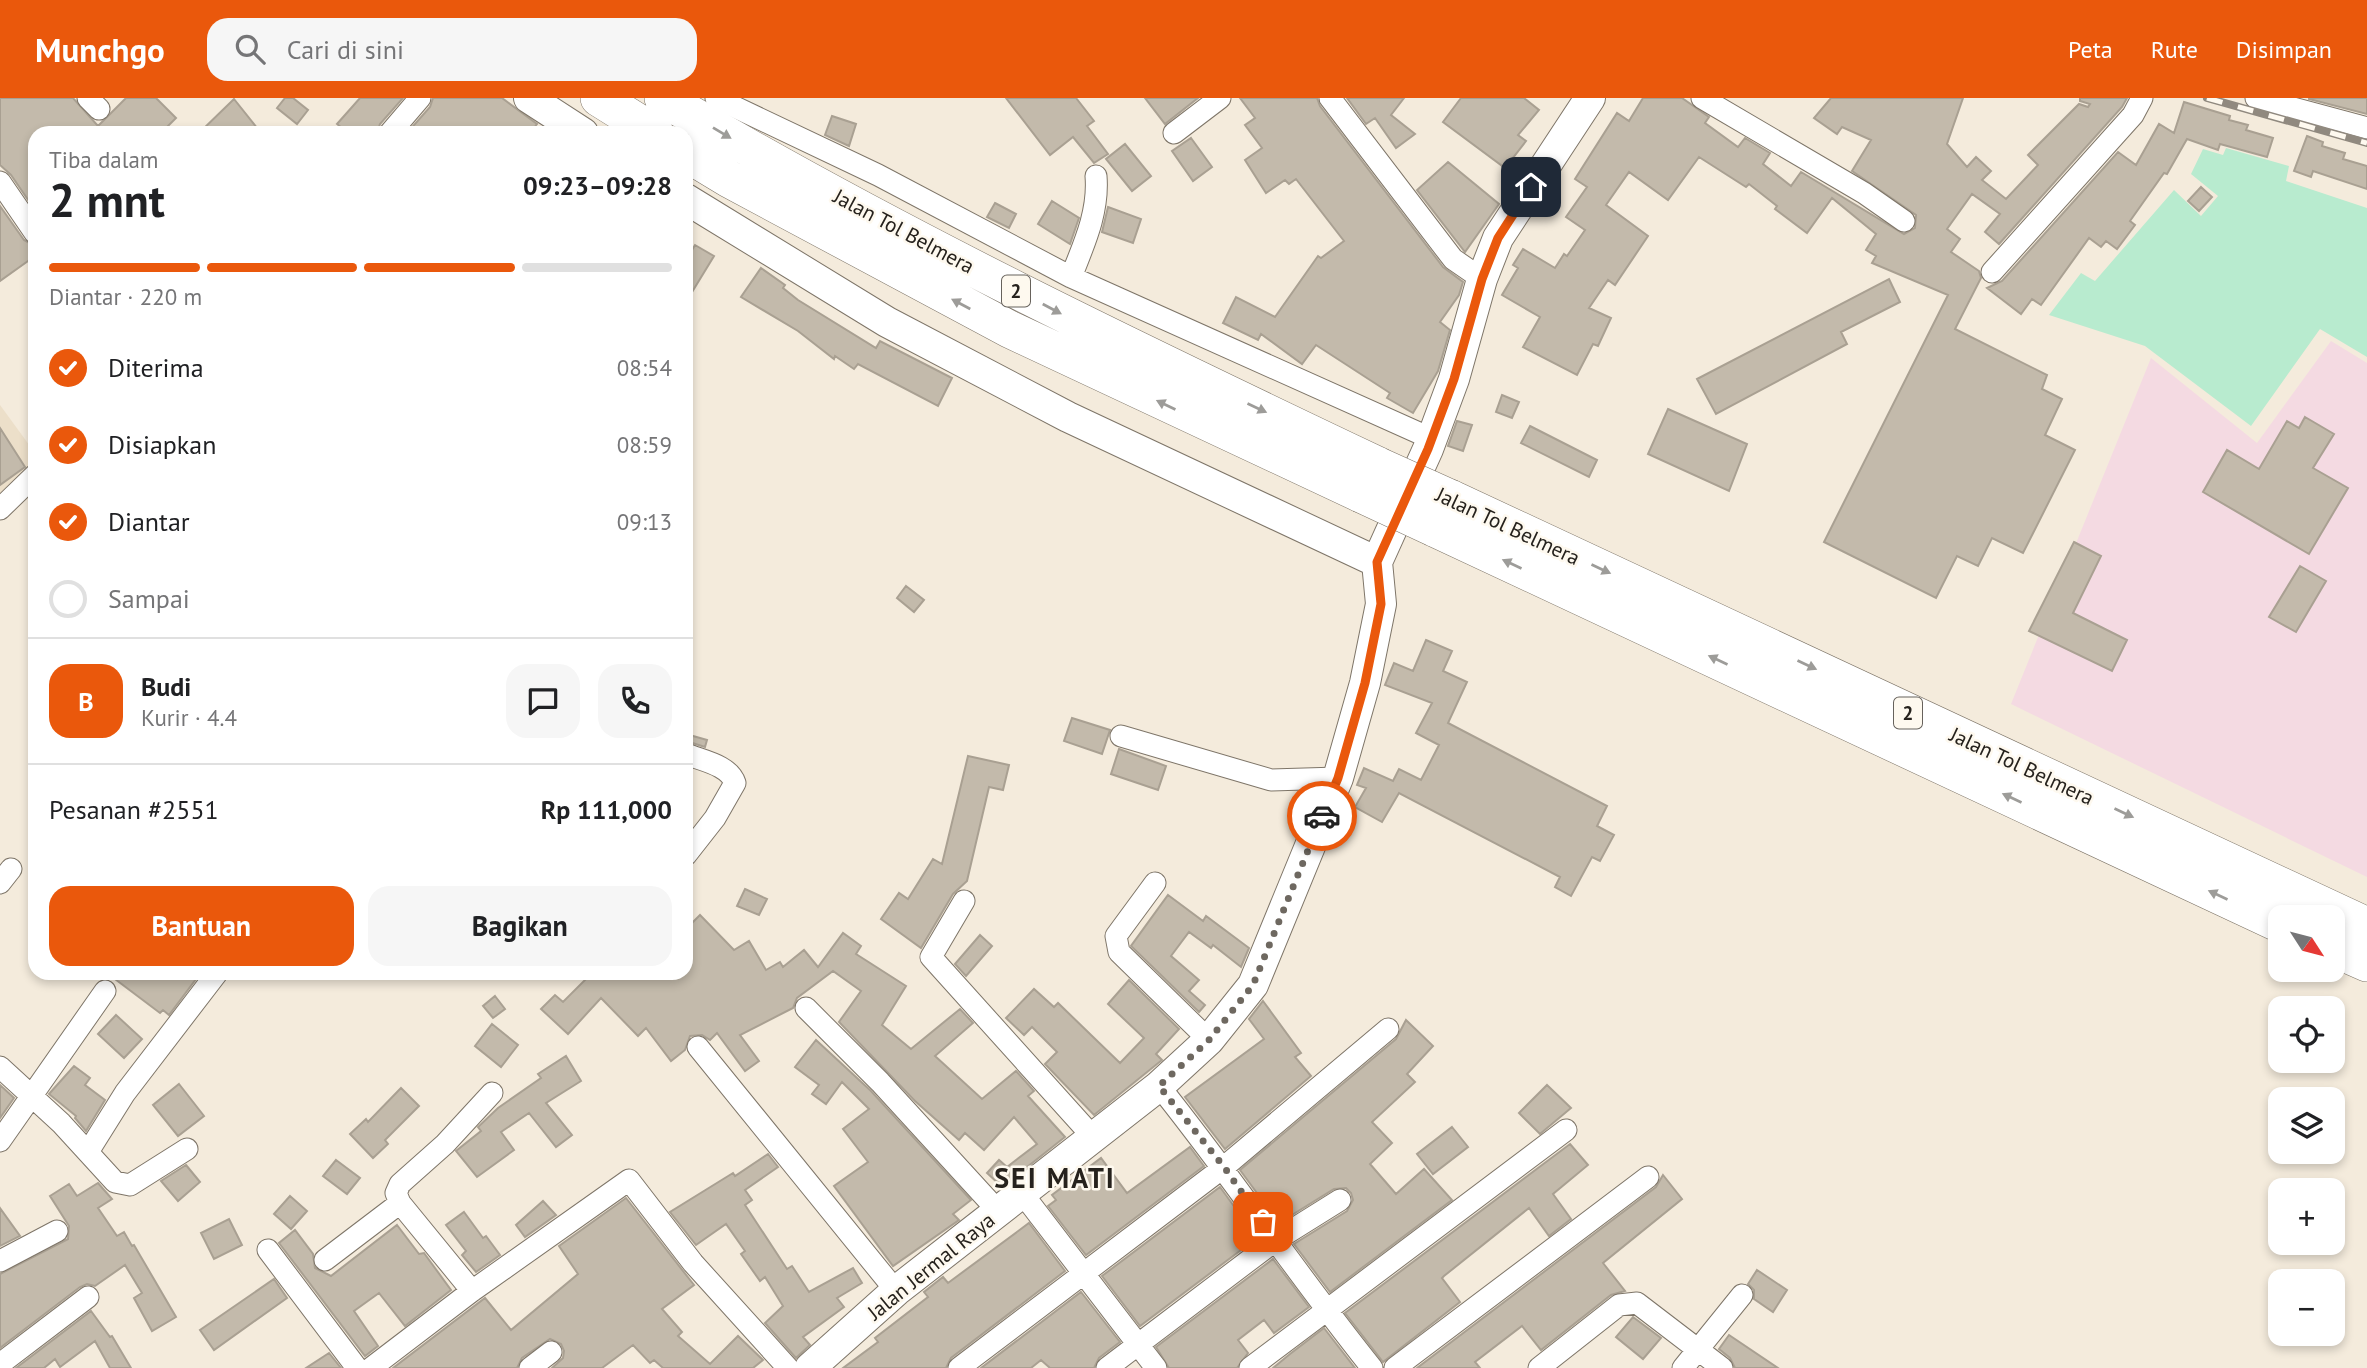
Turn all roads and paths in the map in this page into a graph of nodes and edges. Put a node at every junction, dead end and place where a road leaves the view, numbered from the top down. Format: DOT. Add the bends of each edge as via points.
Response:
graph roads {
  1 [pos="420,98"];
  2 [pos="530,98"];
  3 [pos="599,98"];
  4 [pos="663,98"];
  5 [pos="716,98"];
  6 [pos="1220,98"];
  7 [pos="1330,98"];
  8 [pos="1590,98"];
  9 [pos="1702,98"];
  10 [pos="2142,98"];
  11 [pos="2256,98"];
  12 [pos="396,126"];
  13 [pos="572,126"];
  14 [pos="644,126"];
  15 [pos="2367,128"];
  16 [pos="1174,133"];
  17 [pos="693,157"];
  18 [pos="1096,176"];
  19 [pos="0,182"];
  20 [pos="693,203"];
  21 [pos="1905,222"];
  22 [pos="28,223"];
  23 [pos="1992,272"];
  24 [pos="1071,277"];
  25 [pos="1482,279"];
  26 [pos="1429,444"];
  27 [pos="1370,480"];
  28 [pos="28,482"];
  29 [pos="0,509"];
  30 [pos="1442,513"];
  31 [pos="1377,562"];
  32 [pos="1121,736"];
  33 [pos="693,757"];
  34 [pos="1338,778"];
  35 [pos="693,846"];
  36 [pos="1155,883"];
  37 [pos="964,901"];
  38 [pos="2268,918"];
  39 [pos="2367,926"];
  40 [pos="2345,953"];
  41 [pos="2367,963"];
  42 [pos="212,980"];
  43 [pos="105,991"];
  44 [pos="806,1008"];
  45 [pos="1388,1029"];
  46 [pos="1209,1040"];
  47 [pos="698,1047"];
  48 [pos="0,1067"];
  49 [pos="1159,1086"];
  50 [pos="492,1093"];
  51 [pos="33,1096"];
  52 [pos="1566,1130"];
  53 [pos="1093,1137"];
  54 [pos="0,1141"];
  55 [pos="187,1149"];
  56 [pos="88,1152"];
  57 [pos="1224,1167"];
  58 [pos="1648,1177"];
  59 [pos="1022,1194"];
  60 [pos="1340,1200"];
  61 [pos="400,1203"];
  62 [pos="998,1211"];
  63 [pos="57,1231"];
  64 [pos="1276,1240"];
  65 [pos="268,1250"];
  66 [pos="325,1260"];
  67 [pos="0,1261"];
  68 [pos="1083,1273"];
  69 [pos="472,1291"];
  70 [pos="896,1291"];
  71 [pos="1742,1295"];
  72 [pos="88,1297"];
  73 [pos="1326,1311"];
  74 [pos="1138,1344"];
  75 [pos="1698,1350"];
  76 [pos="551,1352"];
  77 [pos="0,1364"];
  78 [pos="820,1365"];
  79 [pos="357,1368"];
  80 [pos="371,1368"];
  81 [pos="530,1368"];
  82 [pos="788,1368"];
  83 [pos="959,1368"];
  84 [pos="1107,1368"];
  85 [pos="1156,1368"];
  86 [pos="1250,1368"];
  87 [pos="1371,1368"];
  88 [pos="1395,1368"];
  89 [pos="1539,1368"];
  90 [pos="1683,1368"];
  91 [pos="1722,1368"];
  1 -- 12 [label="street"];
  2 -- 13 [label="street"];
  3 -- 14 [label="highway"];
  4 -- 27 [label="highway, Jalan Tol Belmera / 2, one-way" via="755,152"];
  5 -- 24 [label="street" via="878,175"];
  6 -- 16 [label="street"];
  7 -- 25 [label="street" via="1453,259"];
  8 -- 25 [label="street" via="1498,238"];
  9 -- 21 [label="street" via="1864,192"];
  10 -- 23 [label="street" via="2133,115"];
  11 -- 15 [label="street"];
  27 -- 17 [label="highway, Jalan Tol Belmera / 2, one-way" via="1009,329"];
  18 -- 24 [label="street" via="1098,195 1092,221"];
  19 -- 22 [label="street"];
  20 -- 31 [label="street" via="887,322 1068,418"];
  24 -- 26 [label="street"];
  25 -- 26 [label="street" via="1454,379"];
  26 -- 31 [label="street"];
  27 -- 30 [label="highway, Jalan Tol Belmera / 2, bridge"];
  28 -- 29 [label="street"];
  38 -- 30 [label="highway, Jalan Tol Belmera / 2, one-way"];
  30 -- 39 [label="highway, Jalan Tol Belmera / 2, one-way"];
  31 -- 34 [label="street, Jalan Jermal Raya" via="1381,604"];
  32 -- 34 [label="street" via="1271,780"];
  33 -- 35 [label="street" via="723,768 735,783"];
  34 -- 46 [label="street, Jalan Jermal Raya" via="1253,985"];
  36 -- 46 [label="street" via="1116,936 1115,944"];
  37 -- 53 [label="street" via="931,957"];
  40 -- 41 [label="highway"];
  42 -- 56 [label="street" via="125,1093"];
  43 -- 51 [label="street"];
  44 -- 62 [label="street"];
  45 -- 57 [label="street"];
  46 -- 49 [label="street, Jalan Jermal Raya"];
  47 -- 70 [label="street"];
  48 -- 51 [label="street"];
  49 -- 53 [label="street, Jalan Jermal Raya"];
  49 -- 57 [label="street"];
  50 -- 61 [label="street" via="400,1184 396,1193"];
  51 -- 54 [label="street"];
  51 -- 56 [label="street"];
  52 -- 73 [label="street"];
  53 -- 59 [label="street, Jalan Jermal Raya"];
  55 -- 56 [label="street" via="123,1186"];
  57 -- 64 [label="street"];
  57 -- 68 [label="street"];
  58 -- 88 [label="street"];
  59 -- 62 [label="street, Jalan Jermal Raya"];
  59 -- 68 [label="street"];
  60 -- 64 [label="street"];
  61 -- 66 [label="street"];
  61 -- 69 [label="street"];
  62 -- 70 [label="street, Jalan Jermal Raya"];
  63 -- 67 [label="street"];
  64 -- 73 [label="street"];
  64 -- 74 [label="street"];
  65 -- 79 [label="street"];
  68 -- 74 [label="street"];
  68 -- 83 [label="street"];
  69 -- 80 [label="street"];
  69 -- 82 [label="street" via="629,1180 693,1263"];
  70 -- 78 [label="street, Jalan Jermal Raya"];
  71 -- 75 [label="street"];
  72 -- 77 [label="street"];
  73 -- 86 [label="street"];
  73 -- 87 [label="street"];
  74 -- 84 [label="street"];
  74 -- 85 [label="street"];
  75 -- 89 [label="street" via="1629,1301"];
  75 -- 90 [label="street"];
  75 -- 91 [label="street"];
  76 -- 81 [label="street"];
}
